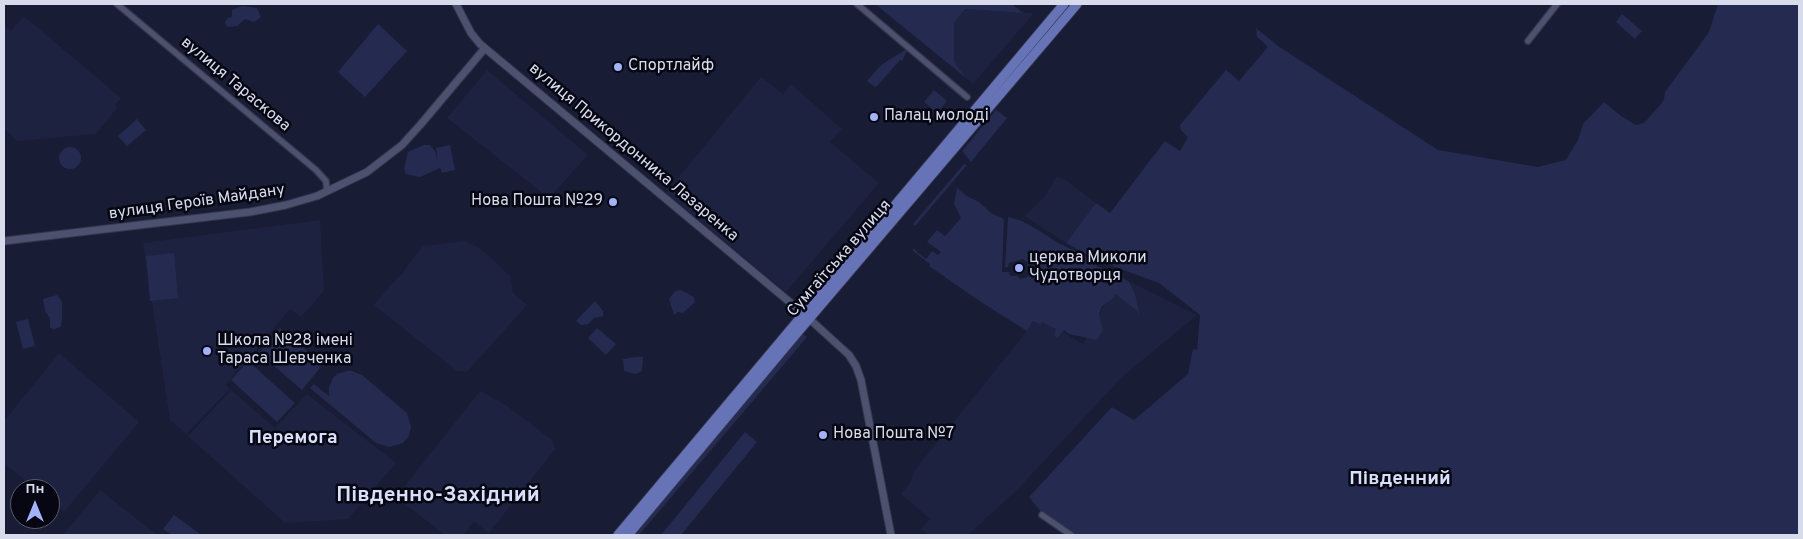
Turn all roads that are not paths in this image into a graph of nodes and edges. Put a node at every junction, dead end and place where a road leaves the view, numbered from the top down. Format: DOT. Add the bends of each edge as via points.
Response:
graph roads {
  1 [pos="117,4"];
  2 [pos="456,4"];
  3 [pos="857,4"];
  4 [pos="1064,4"];
  5 [pos="1077,4"];
  6 [pos="1557,4"];
  7 [pos="1528,41"];
  8 [pos="485,48"];
  9 [pos="967,97"];
  10 [pos="327,191"];
  11 [pos="4,241"];
  12 [pos="807,316"];
  13 [pos="1042,515"];
  14 [pos="618,535"];
  15 [pos="628,535"];
  16 [pos="891,535"];
  17 [pos="1071,535"];
  1 -- 10 [label="street, вулиця Тараскова" via="318,171 326,181"];
  2 -- 8 [label="street, вулиця Прикордонника Лазаренка" via="471,33"];
  3 -- 9 [label="street"];
  4 -- 12 [label="main road, Сумгаїтська вулиця"];
  5 -- 12 [label="main road, Сумгаїтська вулиця"];
  6 -- 7 [label="street"];
  8 -- 10 [label="street, вулиця Героїв Майдану" via="402,145 366,172"];
  8 -- 12 [label="street, вулиця Прикордонника Лазаренка"];
  10 -- 11 [label="street, вулиця Героїв Майдану" via="265,210"];
  12 -- 14 [label="main road, Сумгаїтська вулиця"];
  12 -- 15 [label="main road, Сумгаїтська вулиця"];
  12 -- 16 [label="street, вулиця Прикордонника Лазаренка" via="843,348 858,370"];
  13 -- 17 [label="street"];
}
